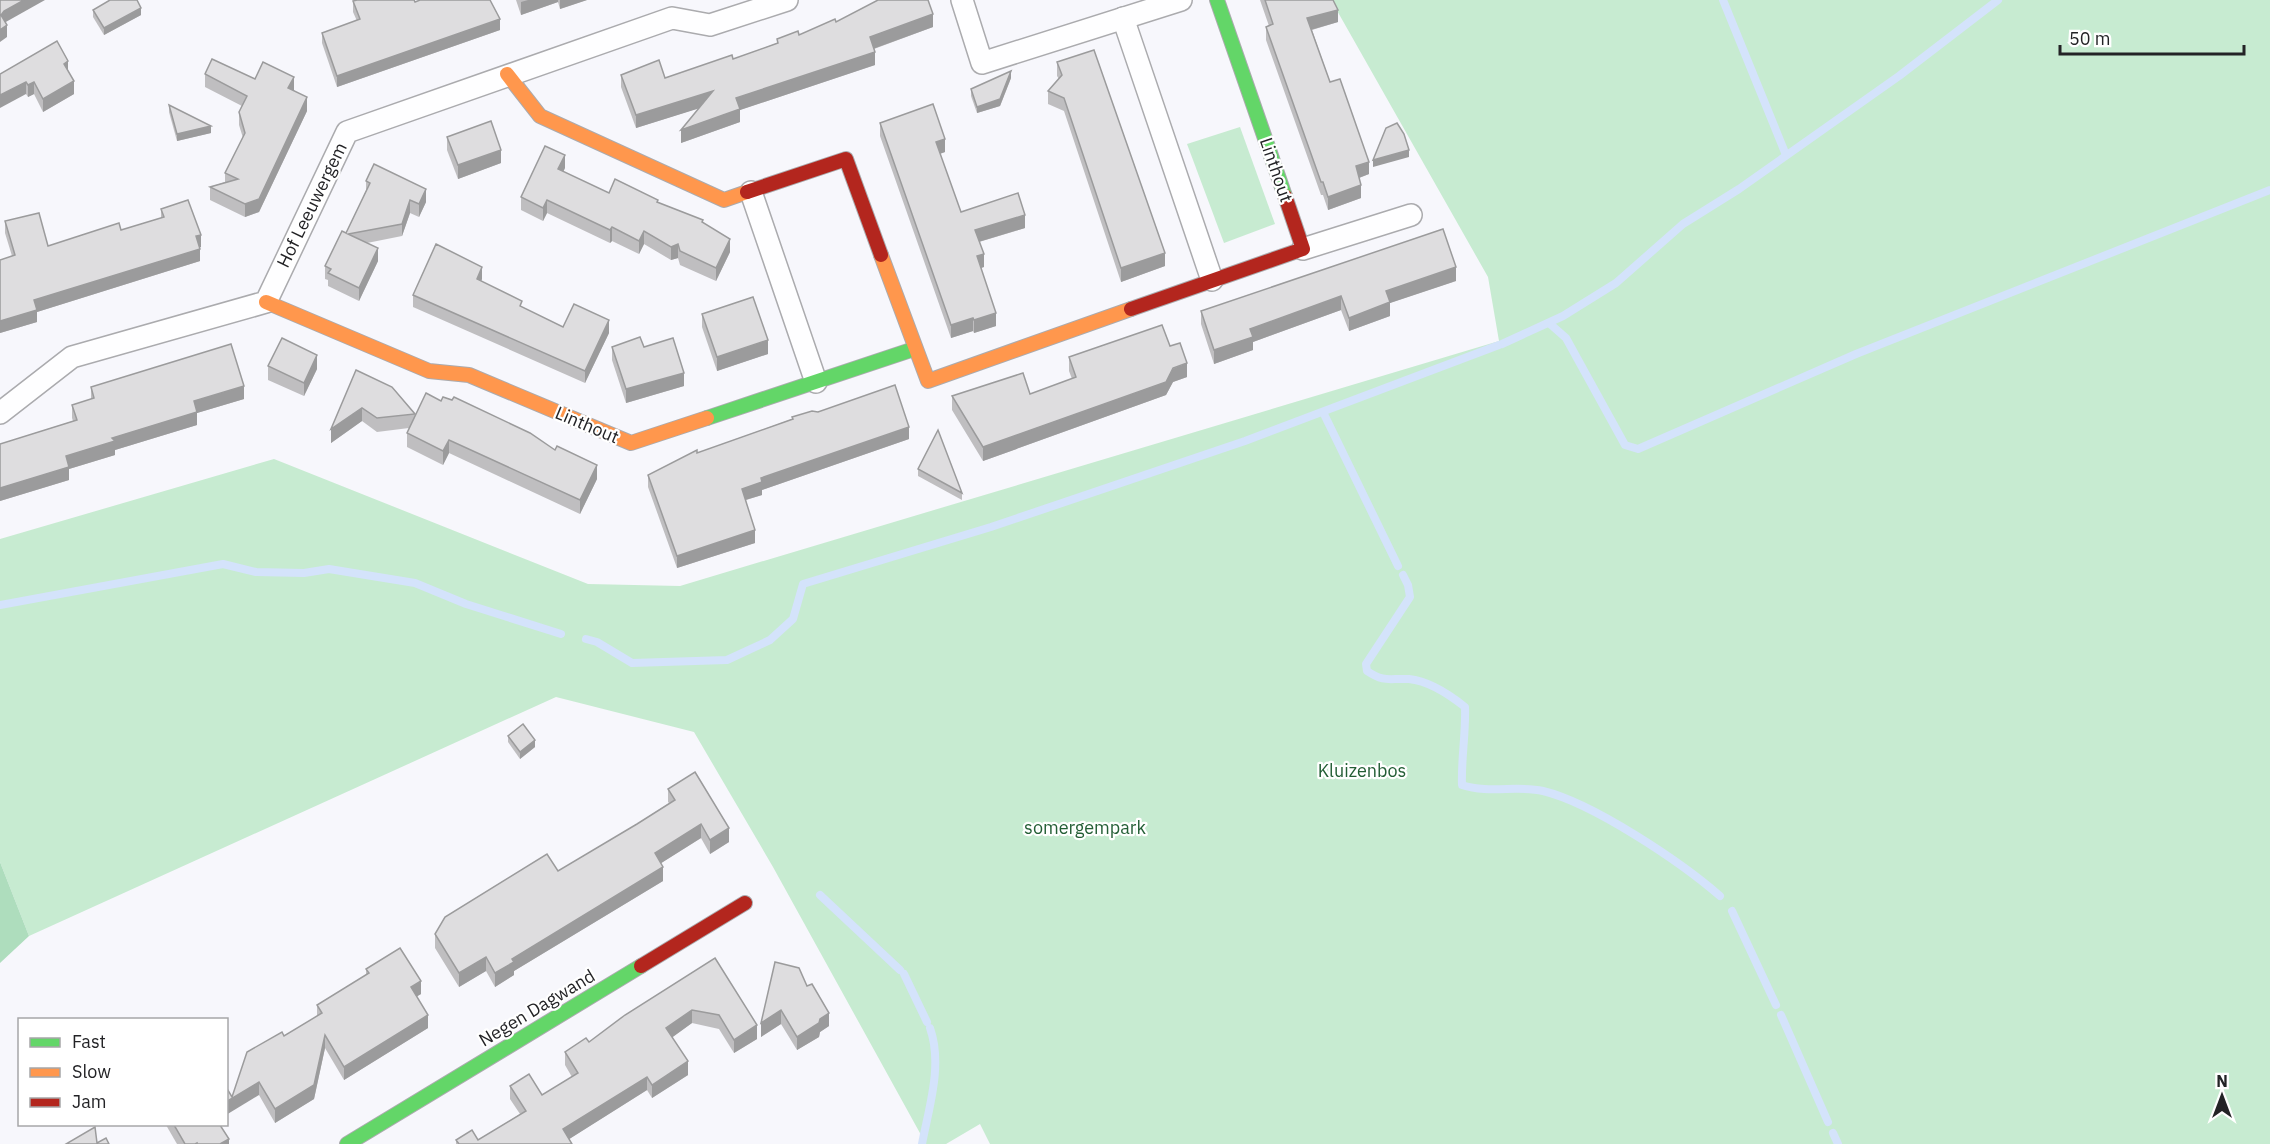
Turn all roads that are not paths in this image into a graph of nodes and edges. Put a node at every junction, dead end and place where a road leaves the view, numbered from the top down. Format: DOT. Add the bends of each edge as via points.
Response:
graph roads {
  1 [pos="787,0"];
  2 [pos="962,0"];
  3 [pos="1180,0"];
  4 [pos="1217,0"];
  5 [pos="1123,18"];
  6 [pos="507,74"];
  7 [pos="751,192"];
  8 [pos="1411,215"];
  9 [pos="1303,249"];
  10 [pos="1212,280"];
  11 [pos="266,302"];
  12 [pos="914,349"];
  13 [pos="816,382"];
  14 [pos="0,413"];
  15 [pos="745,903"];
  16 [pos="347,1144"];
  1 -- 6 [label="street, Hof Leeuwergem" via="710,25 672,18"];
  2 -- 5 [label="street" via="982,63"];
  3 -- 5 [label="street"];
  4 -- 9 [label="street, Linthout"];
  5 -- 10 [label="street"];
  6 -- 7 [label="street" via="540,116 724,200"];
  6 -- 11 [label="street, Hof Leeuwergem" via="347,132"];
  7 -- 12 [label="street" via="846,159"];
  7 -- 13 [label="street"];
  8 -- 9 [label="street"];
  9 -- 10 [label="street"];
  10 -- 12 [label="street" via="928,381"];
  11 -- 13 [label="street, Linthout" via="429,371 469,375 631,443"];
  11 -- 14 [label="street" via="72,357"];
  12 -- 13 [label="street, Linthout"];
  15 -- 16 [label="street, Negen Dagwand"];
}
